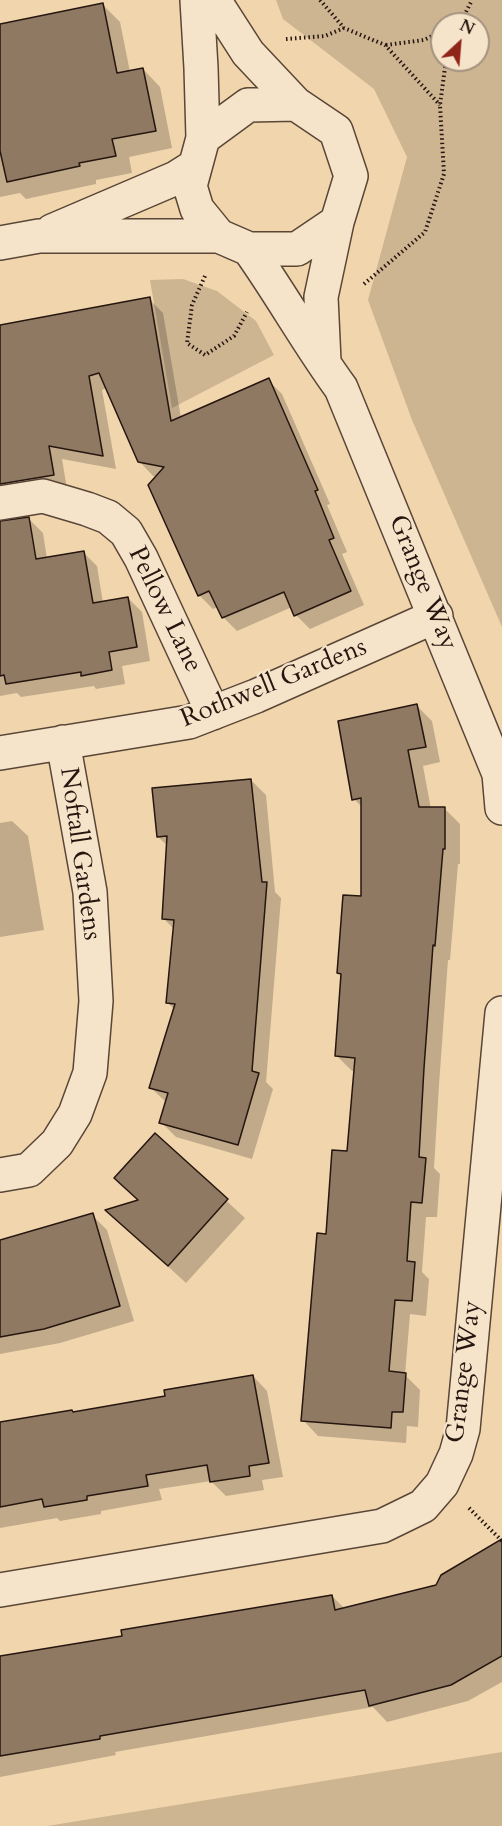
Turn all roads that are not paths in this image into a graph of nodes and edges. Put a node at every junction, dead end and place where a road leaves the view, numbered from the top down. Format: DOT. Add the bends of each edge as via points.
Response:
graph roads {
  1 [pos="197,0"];
  2 [pos="214,0"];
  3 [pos="296,104"];
  4 [pos="199,152"];
  5 [pos="337,222"];
  6 [pos="39,236"];
  7 [pos="219,236"];
  8 [pos="0,243"];
  9 [pos="249,249"];
  10 [pos="325,365"];
  11 [pos="0,503"];
  12 [pos="436,616"];
  13 [pos="213,713"];
  14 [pos="63,742"];
  15 [pos="0,753"];
  16 [pos="502,808"];
  17 [pos="502,1013"];
  18 [pos="0,1175"];
  19 [pos="0,1590"];
  1 -- 4 [label="street" via="201,68"];
  2 -- 3 [label="street" via="248,53"];
  3 -- 4 [label="street" via="248,105"];
  3 -- 5 [label="street" via="336,131 351,177"];
  4 -- 6 [label="street" via="176,178"];
  4 -- 7 [label="street" via="190,186 197,209"];
  5 -- 9 [label="street" via="297,249"];
  5 -- 10 [label="street" via="321,297"];
  6 -- 7 [label="street"];
  6 -- 8 [label="street"];
  7 -- 9 [label="street"];
  9 -- 10 [label="street, Grange Way"];
  10 -- 12 [label="street, Grange Way" via="342,388"];
  11 -- 13 [label="street, Pellow Lane" via="43,496 108,517 126,532"];
  12 -- 13 [label="street, Rothwell Gardens"];
  12 -- 16 [label="street, Grange Way" via="499,774"];
  13 -- 14 [label="street, Rothwell Gardens" via="189,722"];
  14 -- 15 [label="street, Rothwell Gardens"];
  14 -- 18 [label="street, Noftall Gardens" via="90,892 96,1001 90,1073 75,1114 57,1143 28,1170"];
  17 -- 19 [label="street, Grange Way" via="463,1429 442,1484 423,1506 382,1526"];
}
